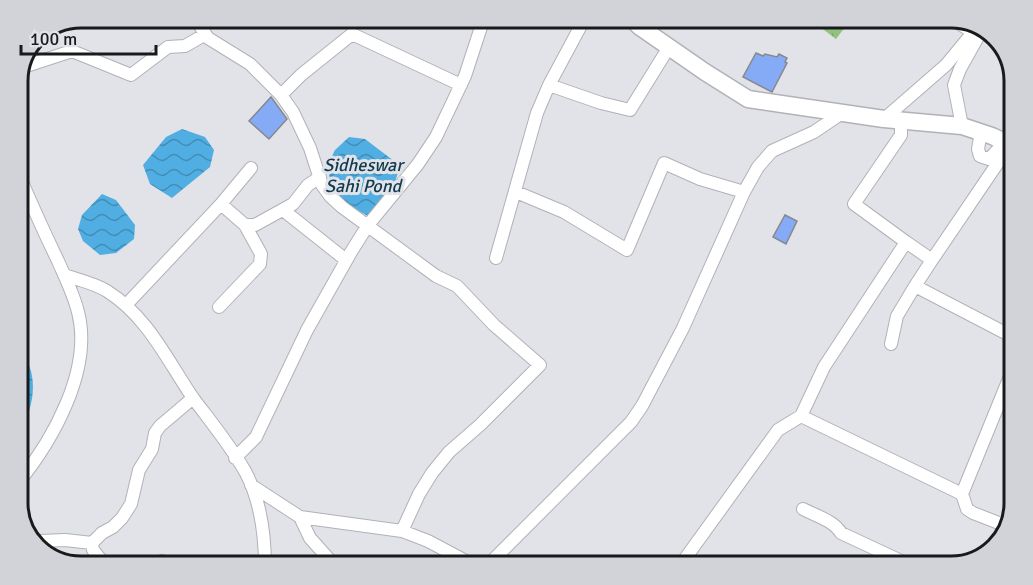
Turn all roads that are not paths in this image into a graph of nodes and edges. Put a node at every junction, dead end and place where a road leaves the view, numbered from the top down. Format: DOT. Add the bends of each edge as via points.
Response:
graph roads {
  1 [pos="579,28"];
  2 [pos="645,28"];
  3 [pos="203,29"];
  4 [pos="480,29"];
  5 [pos="974,34"];
  6 [pos="204,35"];
  7 [pos="977,35"];
  8 [pos="669,47"];
  9 [pos="32,64"];
  10 [pos="461,85"];
  11 [pos="549,85"];
  12 [pos="281,95"];
  13 [pos="842,113"];
  14 [pos="884,119"];
  15 [pos="901,120"];
  16 [pos="962,126"];
  17 [pos="981,132"];
  18 [pos="1004,142"];
  19 [pos="1004,148"];
  20 [pos="1004,153"];
  21 [pos="251,168"];
  22 [pos="320,177"];
  23 [pos="516,192"];
  24 [pos="744,192"];
  25 [pos="29,197"];
  26 [pos="221,204"];
  27 [pos="283,210"];
  28 [pos="245,225"];
  29 [pos="368,225"];
  30 [pos="906,242"];
  31 [pos="496,258"];
  32 [pos="346,260"];
  33 [pos="932,260"];
  34 [pos="64,275"];
  35 [pos="94,285"];
  36 [pos="915,286"];
  37 [pos="75,303"];
  38 [pos="126,305"];
  39 [pos="219,308"];
  40 [pos="1004,332"];
  41 [pos="891,344"];
  42 [pos="194,398"];
  43 [pos="1004,405"];
  44 [pos="801,416"];
  45 [pos="235,458"];
  46 [pos="29,470"];
  47 [pos="250,484"];
  48 [pos="962,494"];
  49 [pos="803,509"];
  50 [pos="300,518"];
  51 [pos="1000,523"];
  52 [pos="402,531"];
  53 [pos="44,541"];
  54 [pos="92,543"];
  55 [pos="98,556"];
  56 [pos="264,556"];
  57 [pos="326,556"];
  58 [pos="456,556"];
  59 [pos="497,556"];
  60 [pos="687,556"];
  61 [pos="890,556"];
  1 -- 11 [label="street"];
  2 -- 8 [label="main road"];
  3 -- 6 [label="street"];
  4 -- 10 [label="street"];
  5 -- 14 [label="street" via="946,65"];
  6 -- 9 [label="street" via="185,46 168,47 131,75 72,51"];
  6 -- 12 [label="street" via="250,64"];
  7 -- 16 [label="street" via="954,85"];
  8 -- 11 [label="street" via="630,110"];
  8 -- 13 [label="main road" via="748,99"];
  10 -- 12 [label="street" via="352,34"];
  10 -- 29 [label="street" via="436,137"];
  11 -- 23 [label="street" via="537,112"];
  12 -- 22 [label="street" via="306,139"];
  13 -- 14 [label="main road"];
  13 -- 24 [label="street" via="814,132 772,151"];
  14 -- 15 [label="main road"];
  15 -- 16 [label="main road"];
  15 -- 30 [label="street" via="901,135 854,204"];
  16 -- 17 [label="main road"];
  17 -- 18 [label="main road"];
  17 -- 19 [label="street" via="978,154 991,157"];
  20 -- 33 [label="street"];
  21 -- 26 [label="street"];
  22 -- 27 [label="street"];
  22 -- 29 [label="street" via="330,195"];
  23 -- 24 [label="street" via="564,212 627,250 664,164"];
  23 -- 31 [label="street"];
  24 -- 59 [label="street" via="683,328 642,406 631,422"];
  25 -- 34 [label="street"];
  26 -- 28 [label="street"];
  26 -- 38 [label="street"];
  27 -- 28 [label="street" via="255,225"];
  27 -- 32 [label="street"];
  28 -- 39 [label="street" via="261,254 260,264"];
  29 -- 32 [label="street"];
  29 -- 52 [label="street" via="436,276 456,286 540,365 449,452 419,494"];
  30 -- 33 [label="street"];
  30 -- 44 [label="street" via="824,367"];
  32 -- 45 [label="street" via="307,330 256,437"];
  33 -- 36 [label="street"];
  34 -- 35 [label="street"];
  34 -- 37 [label="street"];
  35 -- 37 [label="street" via="82,292"];
  35 -- 38 [label="street"];
  36 -- 40 [label="street"];
  36 -- 41 [label="street" via="897,316"];
  37 -- 46 [label="street" via="82,347 74,383 62,414"];
  38 -- 42 [label="street" via="155,336"];
  42 -- 45 [label="street"];
  42 -- 54 [label="street" via="160,426 140,470 131,504 122,518"];
  43 -- 48 [label="street"];
  44 -- 48 [label="street"];
  44 -- 60 [label="street" via="778,430"];
  45 -- 47 [label="street"];
  47 -- 50 [label="street"];
  47 -- 56 [label="street" via="263,532"];
  48 -- 51 [label="street" via="973,513"];
  49 -- 61 [label="street" via="841,533"];
  50 -- 52 [label="street"];
  50 -- 57 [label="street" via="310,538"];
  52 -- 58 [label="street"];
  53 -- 54 [label="street"];
  54 -- 55 [label="street"];
}
